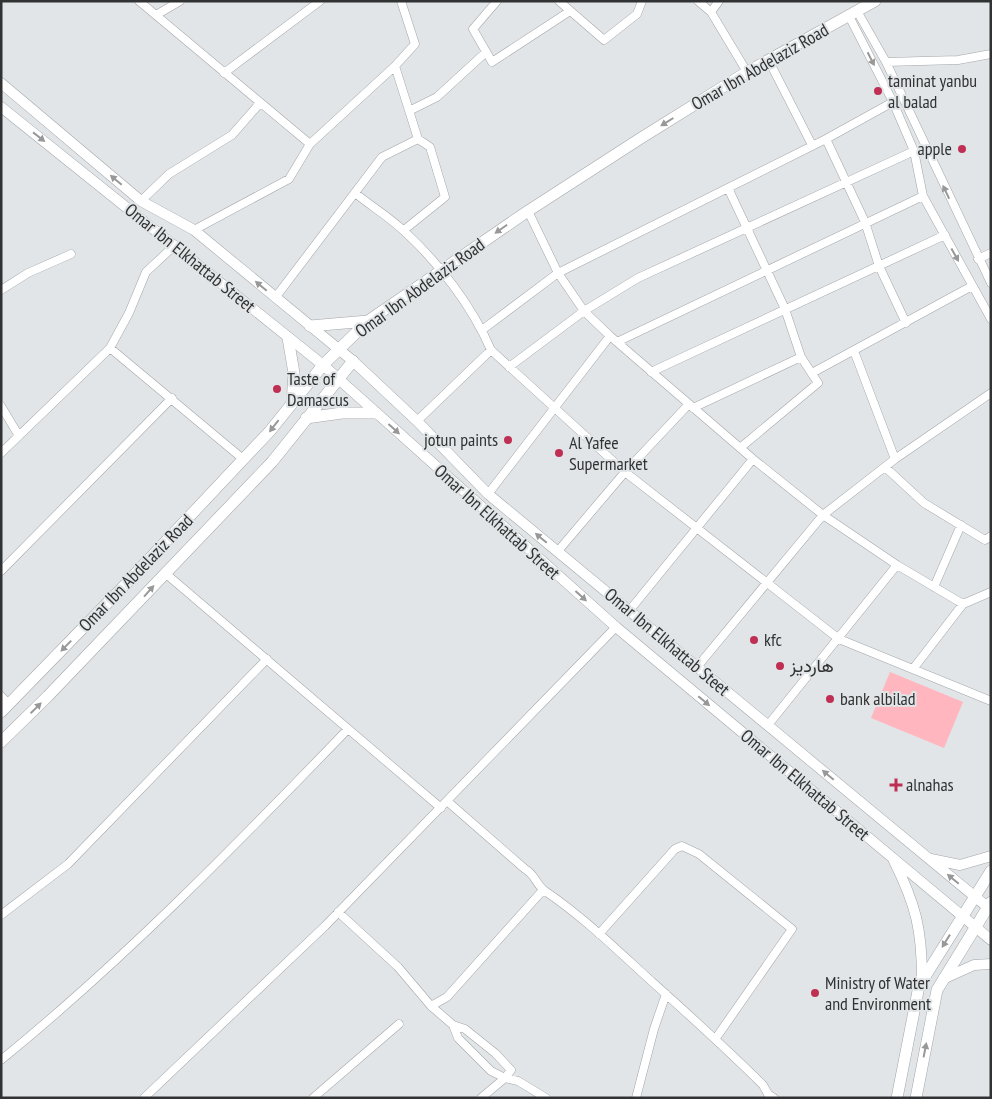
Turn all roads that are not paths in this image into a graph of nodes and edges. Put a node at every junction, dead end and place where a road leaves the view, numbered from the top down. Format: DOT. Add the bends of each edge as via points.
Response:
graph roads {
  1 [pos="139,1"];
  2 [pos="180,1"];
  3 [pos="320,1"];
  4 [pos="401,1"];
  5 [pos="497,1"];
  6 [pos="559,1"];
  7 [pos="642,1"];
  8 [pos="698,1"];
  9 [pos="719,1"];
  10 [pos="875,1"];
  11 [pos="570,11"];
  12 [pos="711,12"];
  13 [pos="853,14"];
  14 [pos="156,15"];
  15 [pos="486,52"];
  16 [pos="991,54"];
  17 [pos="768,61"];
  18 [pos="886,62"];
  19 [pos="395,66"];
  20 [pos="748,72"];
  21 [pos="224,73"];
  22 [pos="1,83"];
  23 [pos="260,102"];
  24 [pos="893,102"];
  25 [pos="1,107"];
  26 [pos="411,110"];
  27 [pos="418,139"];
  28 [pos="826,139"];
  29 [pos="310,144"];
  30 [pos="812,145"];
  31 [pos="914,151"];
  32 [pos="847,183"];
  33 [pos="728,188"];
  34 [pos="356,193"];
  35 [pos="923,196"];
  36 [pos="141,201"];
  37 [pos="528,211"];
  38 [pos="865,222"];
  39 [pos="748,228"];
  40 [pos="194,230"];
  41 [pos="404,230"];
  42 [pos="944,236"];
  43 [pos="175,245"];
  44 [pos="991,253"];
  45 [pos="71,254"];
  46 [pos="978,259"];
  47 [pos="879,266"];
  48 [pos="767,270"];
  49 [pos="442,271"];
  50 [pos="558,273"];
  51 [pos="991,282"];
  52 [pos="972,286"];
  53 [pos="1,290"];
  54 [pos="275,298"];
  55 [pos="785,309"];
  56 [pos="584,311"];
  57 [pos="991,319"];
  58 [pos="368,321"];
  59 [pos="906,323"];
  60 [pos="310,326"];
  61 [pos="482,330"];
  62 [pos="610,336"];
  63 [pos="288,338"];
  64 [pos="617,342"];
  65 [pos="110,348"];
  66 [pos="338,350"];
  67 [pos="491,350"];
  68 [pos="854,351"];
  69 [pos="801,357"];
  70 [pos="353,361"];
  71 [pos="323,365"];
  72 [pos="509,367"];
  73 [pos="651,372"];
  74 [pos="812,373"];
  75 [pos="338,378"];
  76 [pos="991,393"];
  77 [pos="172,398"];
  78 [pos="292,403"];
  79 [pos="1,406"];
  80 [pos="691,406"];
  81 [pos="555,409"];
  82 [pos="376,413"];
  83 [pos="306,418"];
  84 [pos="417,421"];
  85 [pos="19,436"];
  86 [pos="740,448"];
  87 [pos="1,453"];
  88 [pos="243,459"];
  89 [pos="753,459"];
  90 [pos="895,459"];
  91 [pos="885,467"];
  92 [pos="625,472"];
  93 [pos="488,494"];
  94 [pos="823,516"];
  95 [pos="961,525"];
  96 [pos="697,528"];
  97 [pos="991,536"];
  98 [pos="558,551"];
  99 [pos="897,565"];
  100 [pos="1,571"];
  101 [pos="165,572"];
  102 [pos="767,583"];
  103 [pos="934,587"];
  104 [pos="991,592"];
  105 [pos="963,604"];
  106 [pos="629,611"];
  107 [pos="616,628"];
  108 [pos="839,639"];
  109 [pos="266,659"];
  110 [pos="697,667"];
  111 [pos="913,669"];
  112 [pos="991,701"];
  113 [pos="4,704"];
  114 [pos="768,726"];
  115 [pos="348,729"];
  116 [pos="1,742"];
  117 [pos="447,801"];
  118 [pos="441,808"];
  119 [pos="991,856"];
  120 [pos="892,858"];
  121 [pos="928,858"];
  122 [pos="991,870"];
  123 [pos="543,890"];
  124 [pos="974,897"];
  125 [pos="990,907"];
  126 [pos="338,912"];
  127 [pos="1,915"];
  128 [pos="962,916"];
  129 [pos="975,927"];
  130 [pos="599,934"];
  131 [pos="991,940"];
  132 [pos="991,964"];
  133 [pos="922,979"];
  134 [pos="942,979"];
  135 [pos="666,994"];
  136 [pos="431,1006"];
  137 [pos="399,1024"];
  138 [pos="453,1025"];
  139 [pos="716,1038"];
  140 [pos="1,1060"];
  141 [pos="505,1078"];
  142 [pos="144,1098"];
  143 [pos="313,1098"];
  144 [pos="482,1098"];
  145 [pos="546,1098"];
  146 [pos="636,1098"];
  147 [pos="774,1098"];
  148 [pos="897,1098"];
  149 [pos="916,1098"];
  1 -- 14 [label="street"];
  2 -- 14 [label="street"];
  3 -- 21 [label="street"];
  4 -- 19 [label="street" via="415,44"];
  5 -- 15 [label="street" via="473,29"];
  6 -- 11 [label="street"];
  7 -- 11 [label="street" via="638,14 604,40"];
  8 -- 12 [label="street"];
  9 -- 12 [label="street"];
  10 -- 13 [label="main road, Omar Ibn Abdelaziz Road"];
  11 -- 15 [label="street" via="492,62"];
  12 -- 20 [label="street"];
  13 -- 17 [label="main road, Omar Ibn Abdelaziz Road"];
  13 -- 18 [label="street"];
  13 -- 24 [label="street, one-way"];
  14 -- 21 [label="street"];
  15 -- 26 [label="street" via="437,97"];
  16 -- 18 [label="street" via="958,60"];
  17 -- 20 [label="main road, Omar Ibn Abdelaziz Road"];
  17 -- 30 [label="street"];
  46 -- 18 [label="street, one-way"];
  19 -- 26 [label="street"];
  19 -- 29 [label="street"];
  20 -- 37 [label="main road, Omar Ibn Abdelaziz Road, one-way"];
  21 -- 23 [label="street"];
  36 -- 22 [label="street, Omar Ibn Elkhattab Street, one-way"];
  23 -- 29 [label="street"];
  23 -- 36 [label="street" via="232,135 169,174"];
  24 -- 28 [label="street"];
  24 -- 31 [label="street"];
  25 -- 43 [label="street, Omar Ibn Elkhattab Street, one-way"];
  26 -- 27 [label="street"];
  27 -- 34 [label="street" via="382,157"];
  27 -- 41 [label="street" via="430,147 445,197"];
  28 -- 30 [label="street"];
  28 -- 32 [label="street"];
  29 -- 40 [label="street" via="289,179"];
  30 -- 33 [label="street"];
  31 -- 32 [label="street"];
  31 -- 35 [label="street"];
  32 -- 38 [label="street"];
  32 -- 39 [label="street"];
  33 -- 39 [label="street"];
  33 -- 50 [label="street"];
  34 -- 41 [label="street"];
  34 -- 54 [label="street"];
  35 -- 38 [label="street"];
  35 -- 42 [label="street"];
  36 -- 40 [label="street, Omar Ibn Elkhattab Street"];
  37 -- 49 [label="main road, Omar Ibn Abdelaziz Road, one-way"];
  37 -- 50 [label="street"];
  38 -- 47 [label="street"];
  38 -- 48 [label="street"];
  39 -- 48 [label="street"];
  39 -- 56 [label="street" via="638,278"];
  54 -- 40 [label="street, Omar Ibn Elkhattab Street, one-way"];
  41 -- 49 [label="street"];
  42 -- 47 [label="street"];
  42 -- 52 [label="street, one-way"];
  43 -- 63 [label="street, Omar Ibn Elkhattab Street"];
  43 -- 65 [label="street" via="146,272"];
  44 -- 46 [label="street"];
  45 -- 53 [label="street" via="28,273"];
  46 -- 51 [label="street"];
  47 -- 55 [label="street"];
  47 -- 59 [label="street"];
  48 -- 55 [label="street"];
  48 -- 64 [label="street"];
  49 -- 58 [label="main road, Omar Ibn Abdelaziz Road"];
  49 -- 61 [label="street"];
  50 -- 56 [label="street"];
  50 -- 61 [label="street"];
  52 -- 57 [label="street"];
  52 -- 59 [label="street"];
  54 -- 60 [label="street, Omar Ibn Elkhattab Street"];
  55 -- 69 [label="street"];
  55 -- 73 [label="street"];
  56 -- 62 [label="street"];
  56 -- 72 [label="street"];
  58 -- 60 [label="main road"];
  58 -- 66 [label="main road, Omar Ibn Abdelaziz Road"];
  59 -- 68 [label="street"];
  60 -- 66 [label="street, Omar Ibn Elkhattab Street"];
  61 -- 67 [label="street"];
  62 -- 64 [label="street"];
  62 -- 81 [label="street"];
  63 -- 71 [label="street, Omar Ibn Elkhattab Street"];
  63 -- 78 [label="main road" via="294,373"];
  64 -- 73 [label="street"];
  65 -- 77 [label="street"];
  65 -- 85 [label="street"];
  66 -- 70 [label="street, Omar Ibn Elkhattab Street"];
  66 -- 71 [label="main road, Omar Ibn Abdelaziz Road"];
  67 -- 72 [label="street"];
  67 -- 84 [label="street"];
  68 -- 74 [label="street"];
  68 -- 90 [label="street"];
  69 -- 74 [label="street"];
  69 -- 80 [label="street"];
  70 -- 75 [label="main road, Omar Ibn Abdelaziz Road"];
  70 -- 84 [label="street, Omar Ibn Elkhattab Steet"];
  71 -- 75 [label="street, Omar Ibn Elkhattab Street"];
  71 -- 78 [label="main road, Omar Ibn Abdelaziz Road"];
  72 -- 81 [label="street"];
  73 -- 80 [label="street"];
  74 -- 86 [label="street" via="818,383"];
  75 -- 82 [label="street, Omar Ibn Elkhattab Street"];
  75 -- 83 [label="main road, Omar Ibn Abdelaziz Road"];
  76 -- 90 [label="street"];
  77 -- 88 [label="street"];
  77 -- 100 [label="street"];
  78 -- 88 [label="main road, Omar Ibn Abdelaziz Road, one-way"];
  79 -- 85 [label="street"];
  80 -- 86 [label="street"];
  80 -- 92 [label="street"];
  81 -- 92 [label="street"];
  81 -- 93 [label="street"];
  82 -- 83 [label="main road" via="342,412"];
  82 -- 107 [label="street, Omar Ibn Elkhattab Street, one-way"];
  83 -- 101 [label="main road, Omar Ibn Abdelaziz Road" via="272,462"];
  84 -- 93 [label="street, Omar Ibn Elkhattab Steet"];
  85 -- 87 [label="street"];
  86 -- 89 [label="street"];
  88 -- 113 [label="main road, Omar Ibn Abdelaziz Road, one-way" via="121,589"];
  89 -- 94 [label="street"];
  89 -- 96 [label="street"];
  90 -- 91 [label="street"];
  91 -- 94 [label="street"];
  91 -- 95 [label="street" via="924,503"];
  92 -- 96 [label="street"];
  92 -- 98 [label="street"];
  98 -- 93 [label="street, Omar Ibn Elkhattab Steet, one-way"];
  94 -- 99 [label="street"];
  94 -- 102 [label="street"];
  95 -- 97 [label="street" via="985,540"];
  95 -- 103 [label="street"];
  96 -- 102 [label="street"];
  96 -- 106 [label="street"];
  98 -- 106 [label="street, Omar Ibn Elkhattab Steet"];
  99 -- 103 [label="street"];
  99 -- 108 [label="street"];
  101 -- 109 [label="street"];
  116 -- 101 [label="main road, Omar Ibn Abdelaziz Road, one-way"];
  102 -- 108 [label="street"];
  102 -- 110 [label="street"];
  103 -- 105 [label="street"];
  104 -- 105 [label="street"];
  105 -- 111 [label="street"];
  106 -- 110 [label="street, Omar Ibn Elkhattab Steet"];
  107 -- 117 [label="street"];
  107 -- 120 [label="street, Omar Ibn Elkhattab Street, one-way"];
  108 -- 111 [label="street"];
  108 -- 114 [label="street"];
  109 -- 115 [label="street"];
  109 -- 127 [label="street" via="68,864"];
  110 -- 114 [label="street, Omar Ibn Elkhattab Steet"];
  111 -- 112 [label="street"];
  121 -- 114 [label="street, Omar Ibn Elkhattab Steet, one-way"];
  115 -- 118 [label="street"];
  115 -- 140 [label="street" via="240,842 64,1009"];
  117 -- 118 [label="street"];
  117 -- 123 [label="street" via="531,872"];
  118 -- 126 [label="street"];
  119 -- 121 [label="street" via="960,865"];
  120 -- 128 [label="street, Omar Ibn Elkhattab Street"];
  120 -- 133 [label="street" via="918,918"];
  124 -- 121 [label="street, Omar Ibn Elkhattab Steet, one-way"];
  122 -- 124 [label="main road"];
  123 -- 130 [label="street"];
  123 -- 136 [label="street" via="447,997"];
  124 -- 125 [label="street, Omar Ibn Elkhattab Steet"];
  124 -- 128 [label="main road"];
  125 -- 129 [label="main road"];
  126 -- 136 [label="street" via="398,967"];
  126 -- 142 [label="street"];
  128 -- 129 [label="street, Omar Ibn Elkhattab Street"];
  128 -- 133 [label="main road, one-way"];
  129 -- 131 [label="street, Omar Ibn Elkhattab Street"];
  129 -- 134 [label="main road"];
  130 -- 135 [label="street"];
  130 -- 139 [label="street" via="675,849 682,846 698,854 792,929"];
  132 -- 134 [label="street" via="974,964"];
  133 -- 148 [label="main road"];
  149 -- 134 [label="main road, one-way" via="932,1009"];
  135 -- 139 [label="street"];
  135 -- 146 [label="street"];
  136 -- 138 [label="street"];
  137 -- 143 [label="street"];
  138 -- 141 [label="street" via="458,1038 490,1071"];
  138 -- 141 [label="street" via="464,1029 495,1053 511,1070"];
  139 -- 147 [label="street"];
  141 -- 144 [label="street"];
  141 -- 145 [label="street" via="518,1080"];
}
